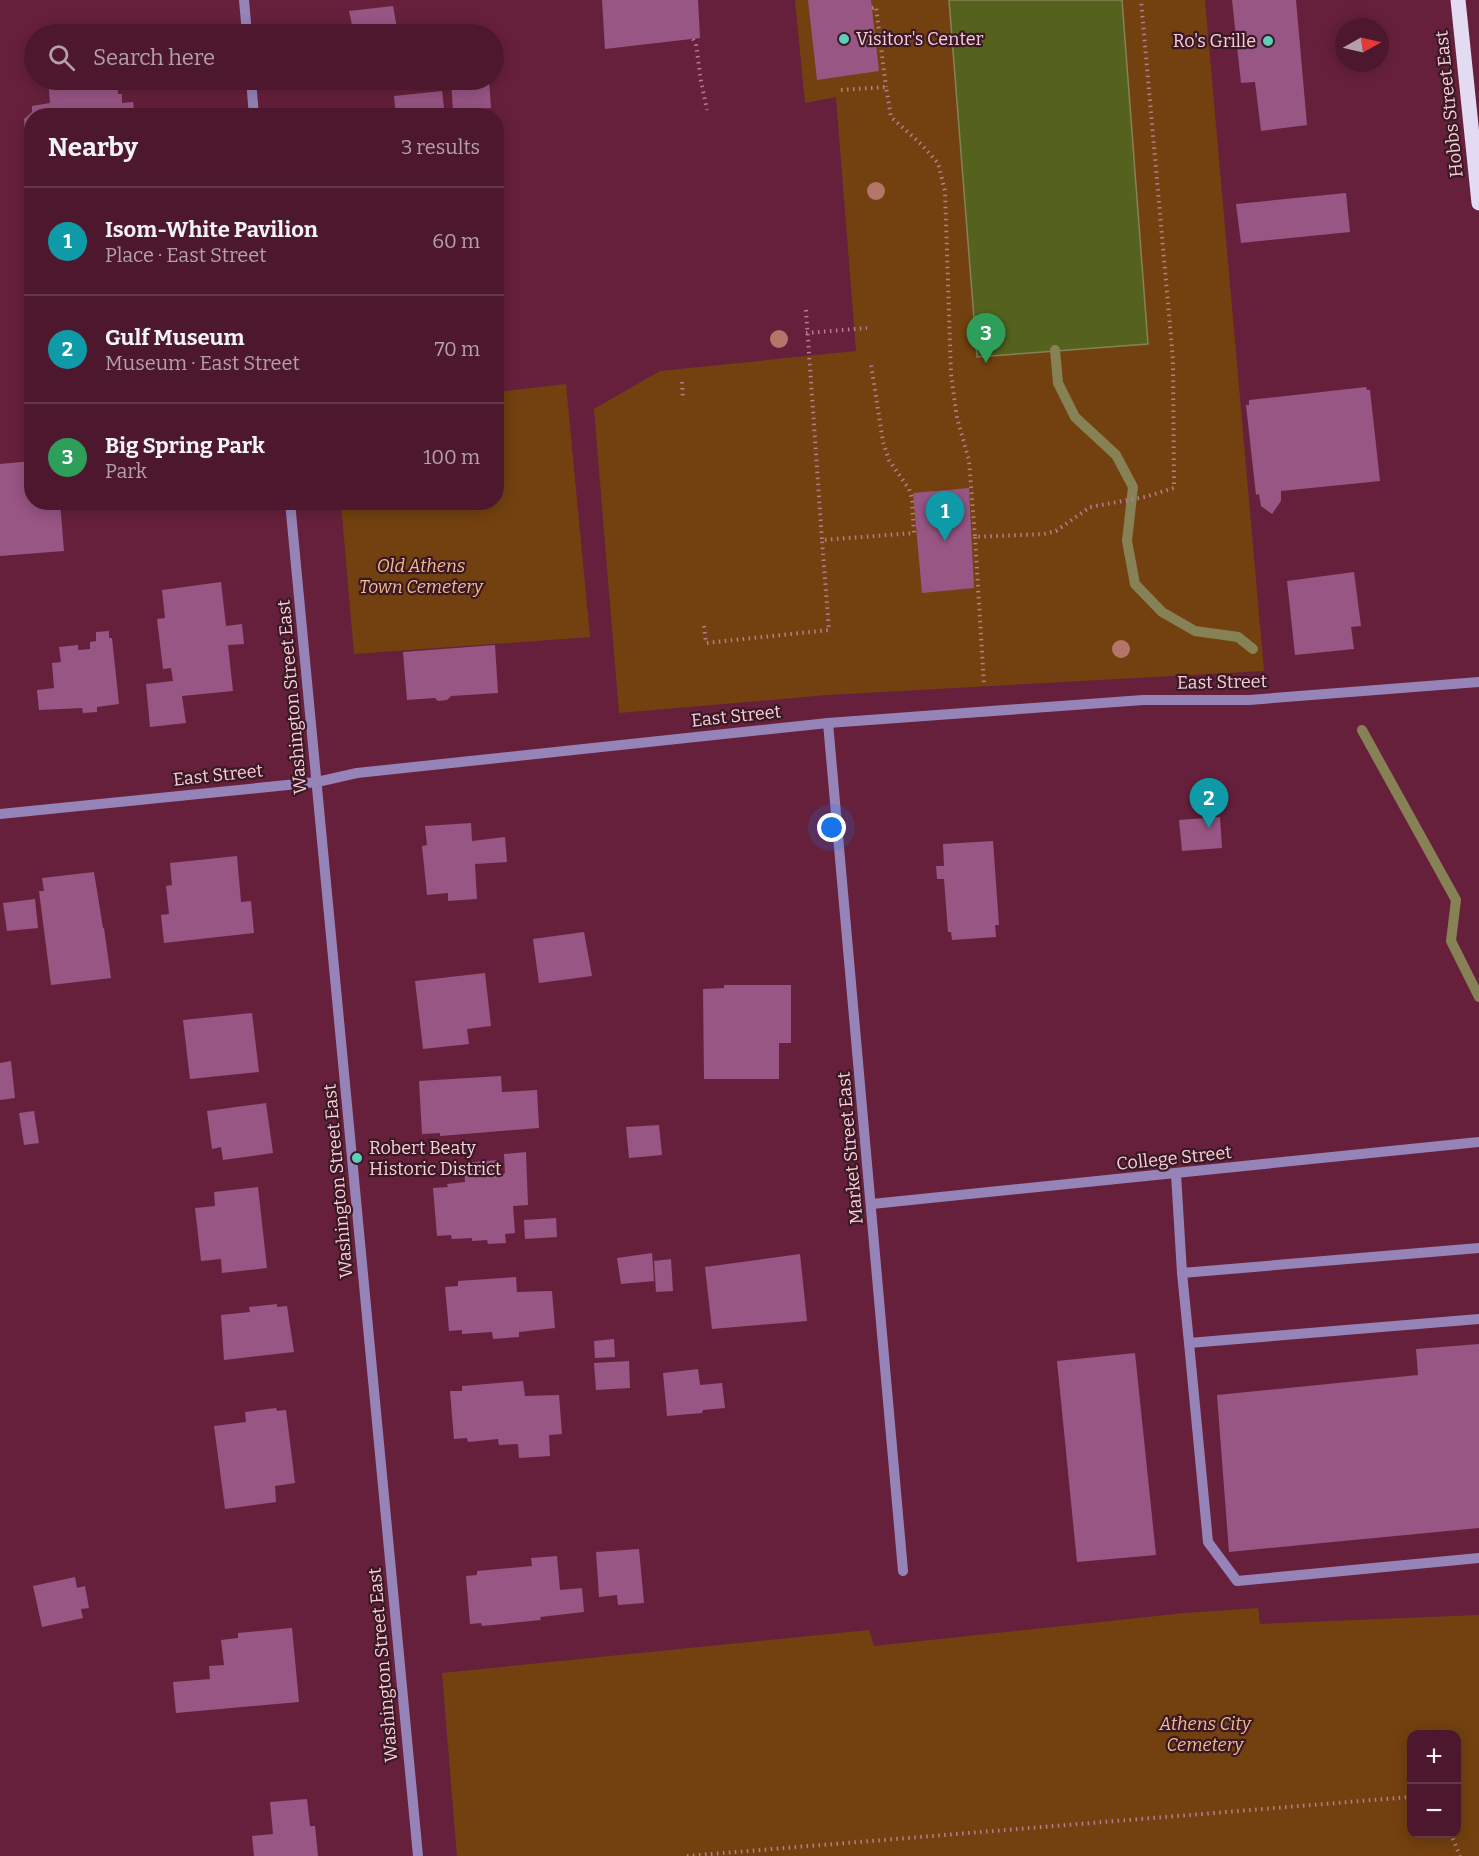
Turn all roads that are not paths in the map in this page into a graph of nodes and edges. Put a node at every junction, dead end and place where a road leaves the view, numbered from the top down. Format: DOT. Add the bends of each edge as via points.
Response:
graph roads {
  1 [pos="244,0"];
  2 [pos="1458,0"];
  3 [pos="246,24"];
  4 [pos="252,90"];
  5 [pos="253,108"];
  6 [pos="1479,203"];
  7 [pos="291,510"];
  8 [pos="1479,682"];
  9 [pos="828,723"];
  10 [pos="316,782"];
  11 [pos="0,814"];
  12 [pos="1479,1142"];
  13 [pos="1176,1174"];
  14 [pos="872,1204"];
  15 [pos="1479,1248"];
  16 [pos="1182,1273"];
  17 [pos="1479,1319"];
  18 [pos="1189,1343"];
  19 [pos="1479,1558"];
  20 [pos="903,1570"];
  21 [pos="417,1856"];
  1 -- 3 [label="street"];
  2 -- 6 [label="main road, Hobbs Street East"];
  4 -- 5 [label="street"];
  7 -- 10 [label="street, Washington Street East"];
  8 -- 9 [label="street, East Street" via="1249,700 1143,700"];
  9 -- 10 [label="street, East Street" via="357,773"];
  9 -- 14 [label="street, Market Street East"];
  10 -- 11 [label="street, East Street"];
  10 -- 21 [label="street, Washington Street East"];
  12 -- 13 [label="street, College Street"];
  13 -- 14 [label="street, College Street"];
  13 -- 16 [label="street"];
  14 -- 20 [label="street, Market Street East"];
  15 -- 16 [label="street"];
  16 -- 18 [label="street"];
  17 -- 18 [label="street"];
  18 -- 19 [label="street" via="1208,1542 1237,1581"];
}
